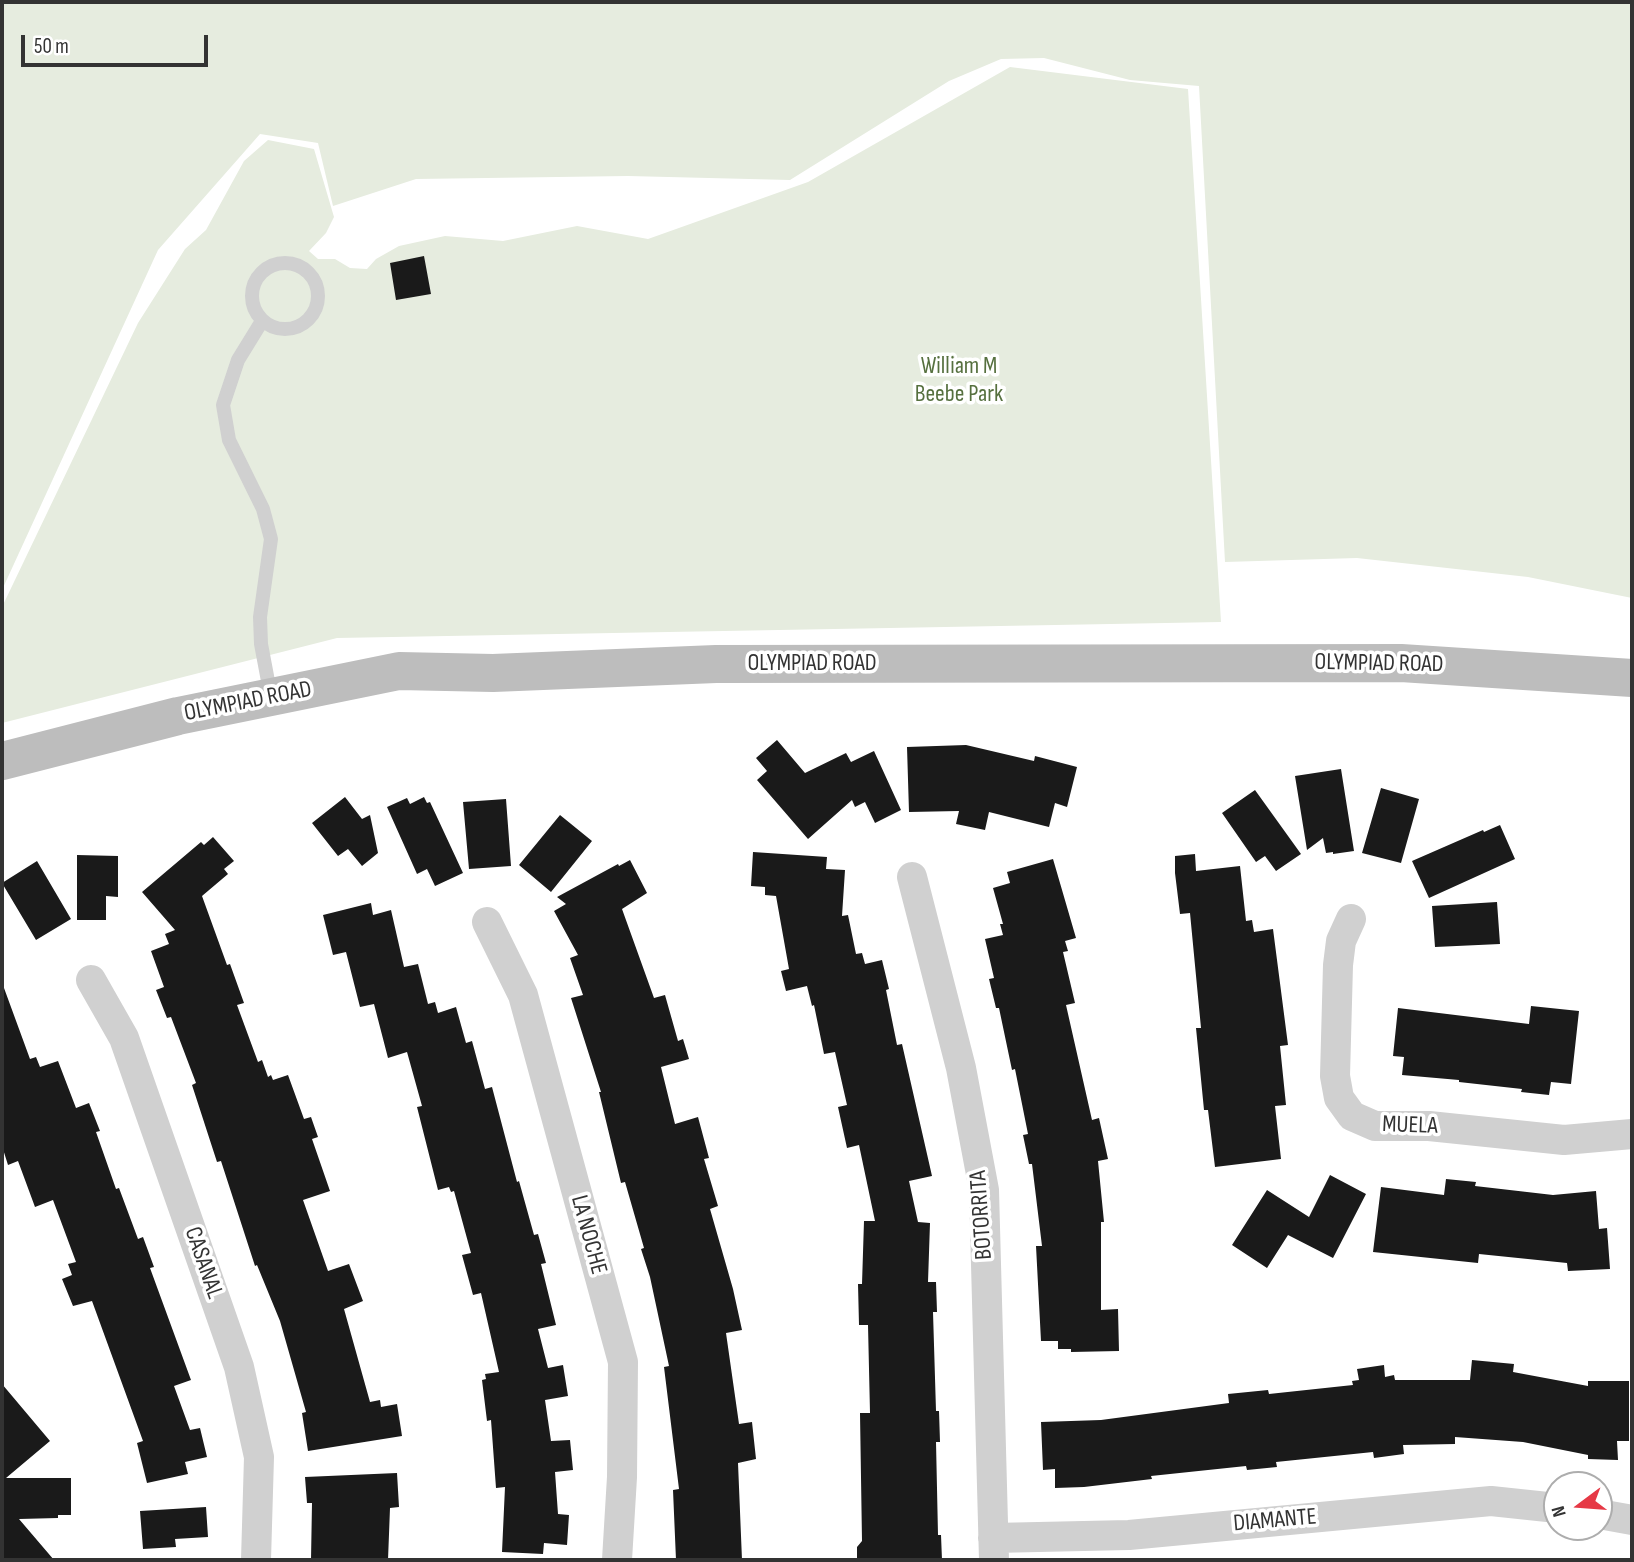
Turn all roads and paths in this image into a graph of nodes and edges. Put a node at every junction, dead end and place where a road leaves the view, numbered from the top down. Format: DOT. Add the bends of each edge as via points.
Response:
graph roads {
  1 [pos="261,320"];
  2 [pos="1632,678"];
  3 [pos="271,698"];
  4 [pos="2,761"];
  5 [pos="912,877"];
  6 [pos="1351,919"];
  7 [pos="487,922"];
  8 [pos="91,980"];
  9 [pos="1632,1134"];
  10 [pos="1543,1507"];
  11 [pos="1613,1517"];
  12 [pos="1632,1520"];
  13 [pos="993,1549"];
  14 [pos="256,1560"];
  15 [pos="617,1560"];
  1 -- 1 [label="lane" via="283,330 306,324 319,304 316,281 300,265 276,263 257,276 251,299"];
  1 -- 3 [label="lane" via="238,360 223,405 229,440 263,509 271,539 260,617"];
  2 -- 3 [label="main road, OLYMPIAD ROAD" via="1401,663 716,664 494,673 399,671"];
  3 -- 4 [label="main road, OLYMPIAD ROAD" via="178,716"];
  5 -- 13 [label="street, BOTORRITA" via="961,1068 984,1190"];
  6 -- 9 [label="street, MUELA" via="1341,941 1338,965 1335,1076 1339,1098 1352,1116 1375,1126 1429,1126 1564,1140"];
  7 -- 15 [label="street, LA NOCHE" via="523,995 623,1362"];
  8 -- 14 [label="street, CASANAL" via="124,1038 239,1367 259,1457"];
  10 -- 13 [label="street, DIAMANTE" via="1491,1502"];
  11 -- 12 [label="street"];
}
